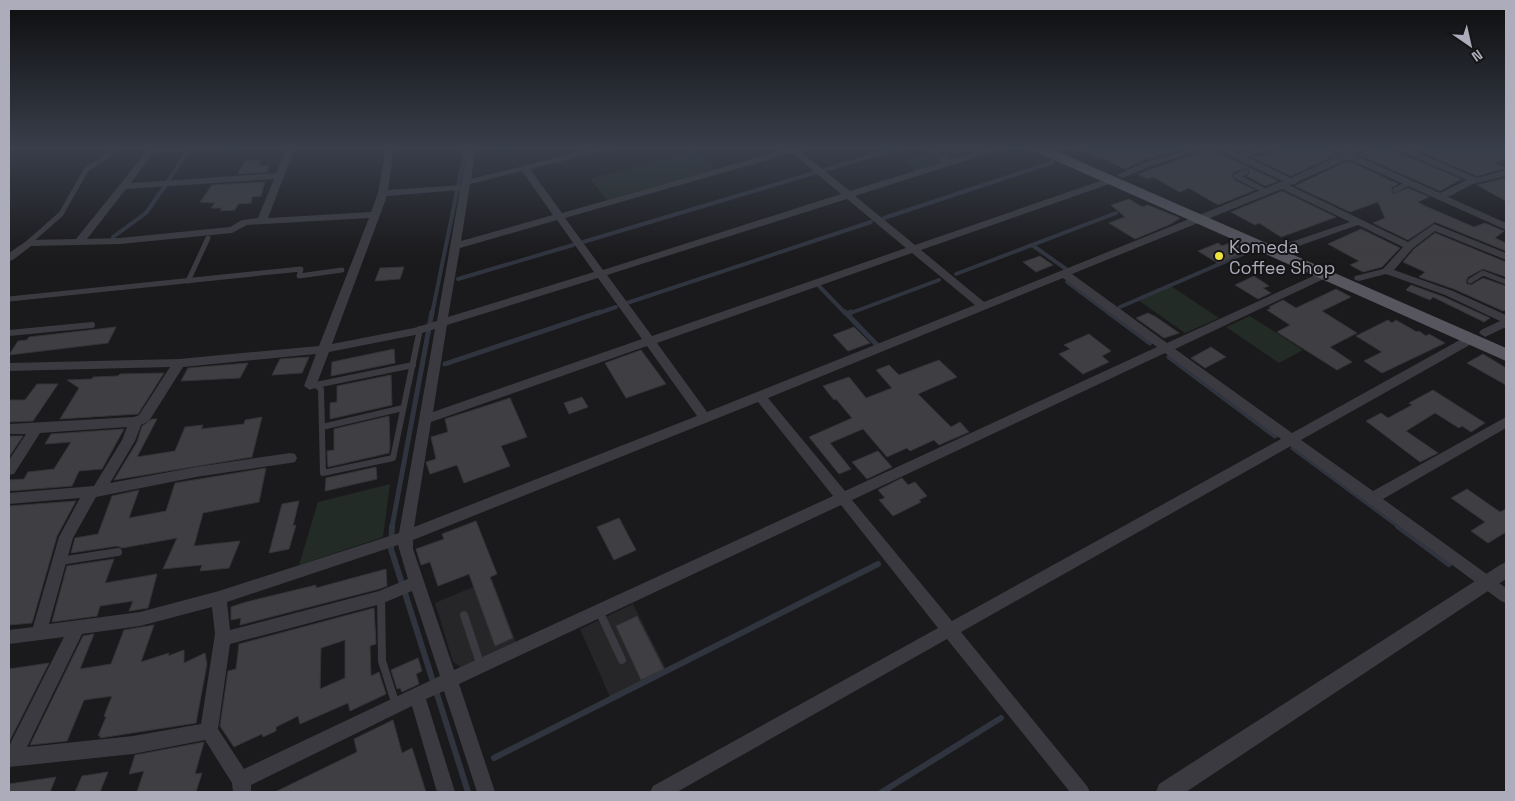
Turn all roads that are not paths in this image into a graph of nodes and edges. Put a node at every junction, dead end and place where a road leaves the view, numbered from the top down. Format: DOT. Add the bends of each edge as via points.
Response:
graph roads {
  1 [pos="78,184"];
  2 [pos="148,184"];
  3 [pos="276,184"];
  4 [pos="384,184"];
  5 [pos="536,184"];
  6 [pos="667,184"];
  7 [pos="835,184"];
  8 [pos="880,184"];
  9 [pos="1099,184"];
  10 [pos="1132,184"];
  11 [pos="1252,184"];
  12 [pos="1287,184"];
  13 [pos="1288,184"];
  14 [pos="1406,184"];
  15 [pos="1412,184"];
  16 [pos="1465,184"];
  17 [pos="465,185"];
  18 [pos="123,186"];
  19 [pos="1395,190"];
  20 [pos="1267,192"];
  21 [pos="383,193"];
  22 [pos="847,195"];
  23 [pos="1440,197"];
  24 [pos="374,215"];
  25 [pos="559,216"];
  26 [pos="1207,217"];
  27 [pos="262,221"];
  28 [pos="1358,222"];
  29 [pos="1506,227"];
  30 [pos="208,238"];
  31 [pos="28,243"];
  32 [pos="78,243"];
  33 [pos="456,246"];
  34 [pos="1286,246"];
  35 [pos="1410,246"];
  36 [pos="912,249"];
  37 [pos="1506,257"];
  38 [pos="9,258"];
  39 [pos="342,270"];
  40 [pos="1387,271"];
  41 [pos="600,274"];
  42 [pos="1065,274"];
  43 [pos="1326,274"];
  44 [pos="1359,278"];
  45 [pos="188,281"];
  46 [pos="1470,281"];
  47 [pos="1506,282"];
  48 [pos="9,299"];
  49 [pos="983,306"];
  50 [pos="1506,320"];
  51 [pos="92,325"];
  52 [pos="431,326"];
  53 [pos="9,333"];
  54 [pos="1478,336"];
  55 [pos="650,342"];
  56 [pos="1506,342"];
  57 [pos="1166,348"];
  58 [pos="324,349"];
  59 [pos="1506,355"];
  60 [pos="179,363"];
  61 [pos="413,365"];
  62 [pos="9,367"];
  63 [pos="313,386"];
  64 [pos="760,396"];
  65 [pos="403,408"];
  66 [pos="705,418"];
  67 [pos="426,419"];
  68 [pos="136,422"];
  69 [pos="1506,422"];
  70 [pos="322,427"];
  71 [pos="36,429"];
  72 [pos="9,430"];
  73 [pos="1291,439"];
  74 [pos="290,458"];
  75 [pos="9,470"];
  76 [pos="95,491"];
  77 [pos="9,498"];
  78 [pos="843,498"];
  79 [pos="1373,498"];
  80 [pos="402,538"];
  81 [pos="118,552"];
  82 [pos="60,561"];
  83 [pos="1506,570"];
  84 [pos="1487,582"];
  85 [pos="408,586"];
  86 [pos="1506,596"];
  87 [pos="381,597"];
  88 [pos="219,598"];
  89 [pos="599,611"];
  90 [pos="464,615"];
  91 [pos="77,628"];
  92 [pos="950,630"];
  93 [pos="38,633"];
  94 [pos="9,637"];
  95 [pos="222,639"];
  96 [pos="622,660"];
  97 [pos="481,666"];
  98 [pos="433,688"];
  99 [pos="396,705"];
  100 [pos="209,731"];
  101 [pos="10,758"];
  102 [pos="241,786"];
  103 [pos="446,792"];
  104 [pos="486,792"];
  105 [pos="659,792"];
  106 [pos="1081,792"];
  107 [pos="1167,792"];
  1 -- 31 [label="lane" via="61,214"];
  2 -- 18 [label="street"];
  3 -- 27 [label="street"];
  4 -- 21 [label="street"];
  5 -- 25 [label="street"];
  6 -- 25 [label="street"];
  7 -- 22 [label="street"];
  8 -- 22 [label="street"];
  9 -- 36 [label="street"];
  10 -- 26 [label="main road"];
  11 -- 20 [label="lane"];
  12 -- 20 [label="street"];
  13 -- 28 [label="street"];
  14 -- 19 [label="lane"];
  15 -- 23 [label="street"];
  16 -- 23 [label="street"];
  17 -- 21 [label="street"];
  17 -- 33 [label="street"];
  18 -- 32 [label="street"];
  20 -- 26 [label="street"];
  21 -- 24 [label="street"];
  22 -- 36 [label="street"];
  22 -- 41 [label="street"];
  23 -- 29 [label="street"];
  24 -- 27 [label="street"];
  24 -- 58 [label="street"];
  25 -- 33 [label="street"];
  25 -- 41 [label="street"];
  26 -- 34 [label="main road"];
  26 -- 42 [label="street"];
  26 -- 43 [label="main road"];
  27 -- 32 [label="street" via="245,222 232,230"];
  28 -- 34 [label="street"];
  28 -- 35 [label="street"];
  30 -- 45 [label="lane"];
  31 -- 32 [label="street"];
  31 -- 38 [label="street"];
  33 -- 52 [label="street"];
  34 -- 44 [label="main road"];
  35 -- 37 [label="street" via="1434,227"];
  35 -- 40 [label="street"];
  36 -- 49 [label="street"];
  36 -- 55 [label="street"];
  39 -- 45 [label="lane" via="299,276 301,269"];
  40 -- 44 [label="street"];
  40 -- 50 [label="street" via="1449,293"];
  41 -- 52 [label="street"];
  41 -- 55 [label="street"];
  42 -- 49 [label="street"];
  42 -- 57 [label="street"];
  43 -- 54 [label="main road"];
  43 -- 57 [label="street"];
  44 -- 54 [label="main road"];
  45 -- 48 [label="lane"];
  46 -- 47 [label="lane" via="1482,272"];
  49 -- 64 [label="street"];
  50 -- 54 [label="street"];
  51 -- 53 [label="lane"];
  52 -- 58 [label="street"];
  52 -- 61 [label="lane"];
  52 -- 67 [label="street"];
  54 -- 56 [label="main road"];
  54 -- 59 [label="main road"];
  54 -- 73 [label="street"];
  55 -- 66 [label="street"];
  55 -- 67 [label="street"];
  57 -- 73 [label="street"];
  57 -- 78 [label="street"];
  58 -- 60 [label="street"];
  58 -- 63 [label="street"];
  60 -- 62 [label="street"];
  60 -- 68 [label="street" via="144,418"];
  61 -- 63 [label="lane"];
  61 -- 65 [label="lane"];
  63 -- 70 [label="lane" via="320,389"];
  64 -- 66 [label="street"];
  64 -- 78 [label="street"];
  65 -- 70 [label="lane"];
  65 -- 70 [label="lane" via="393,458 323,473"];
  66 -- 80 [label="street"];
  67 -- 80 [label="street"];
  68 -- 71 [label="street"];
  68 -- 76 [label="street" via="128,441"];
  69 -- 79 [label="street"];
  71 -- 72 [label="street"];
  71 -- 75 [label="street"];
  73 -- 79 [label="street"];
  73 -- 92 [label="street"];
  74 -- 76 [label="street"];
  76 -- 77 [label="street"];
  76 -- 82 [label="street" via="66,537"];
  78 -- 89 [label="street"];
  78 -- 92 [label="street"];
  79 -- 84 [label="street"];
  80 -- 85 [label="street" via="406,548"];
  80 -- 88 [label="street"];
  81 -- 82 [label="lane"];
  82 -- 93 [label="street"];
  83 -- 84 [label="street"];
  84 -- 86 [label="street"];
  84 -- 107 [label="street"];
  85 -- 87 [label="street"];
  85 -- 98 [label="street"];
  87 -- 95 [label="street"];
  87 -- 99 [label="lane" via="382,661"];
  88 -- 91 [label="street" via="140,619"];
  88 -- 95 [label="street"];
  89 -- 96 [label="lane"];
  89 -- 97 [label="street"];
  90 -- 97 [label="lane"];
  91 -- 93 [label="street"];
  91 -- 101 [label="street"];
  92 -- 105 [label="street"];
  92 -- 106 [label="street"];
  93 -- 94 [label="street"];
  95 -- 100 [label="street"];
  97 -- 98 [label="street"];
  98 -- 99 [label="street"];
  98 -- 103 [label="street"];
  98 -- 104 [label="street"];
  99 -- 102 [label="street"];
  100 -- 101 [label="street" via="132,745"];
  100 -- 102 [label="street"];
}
